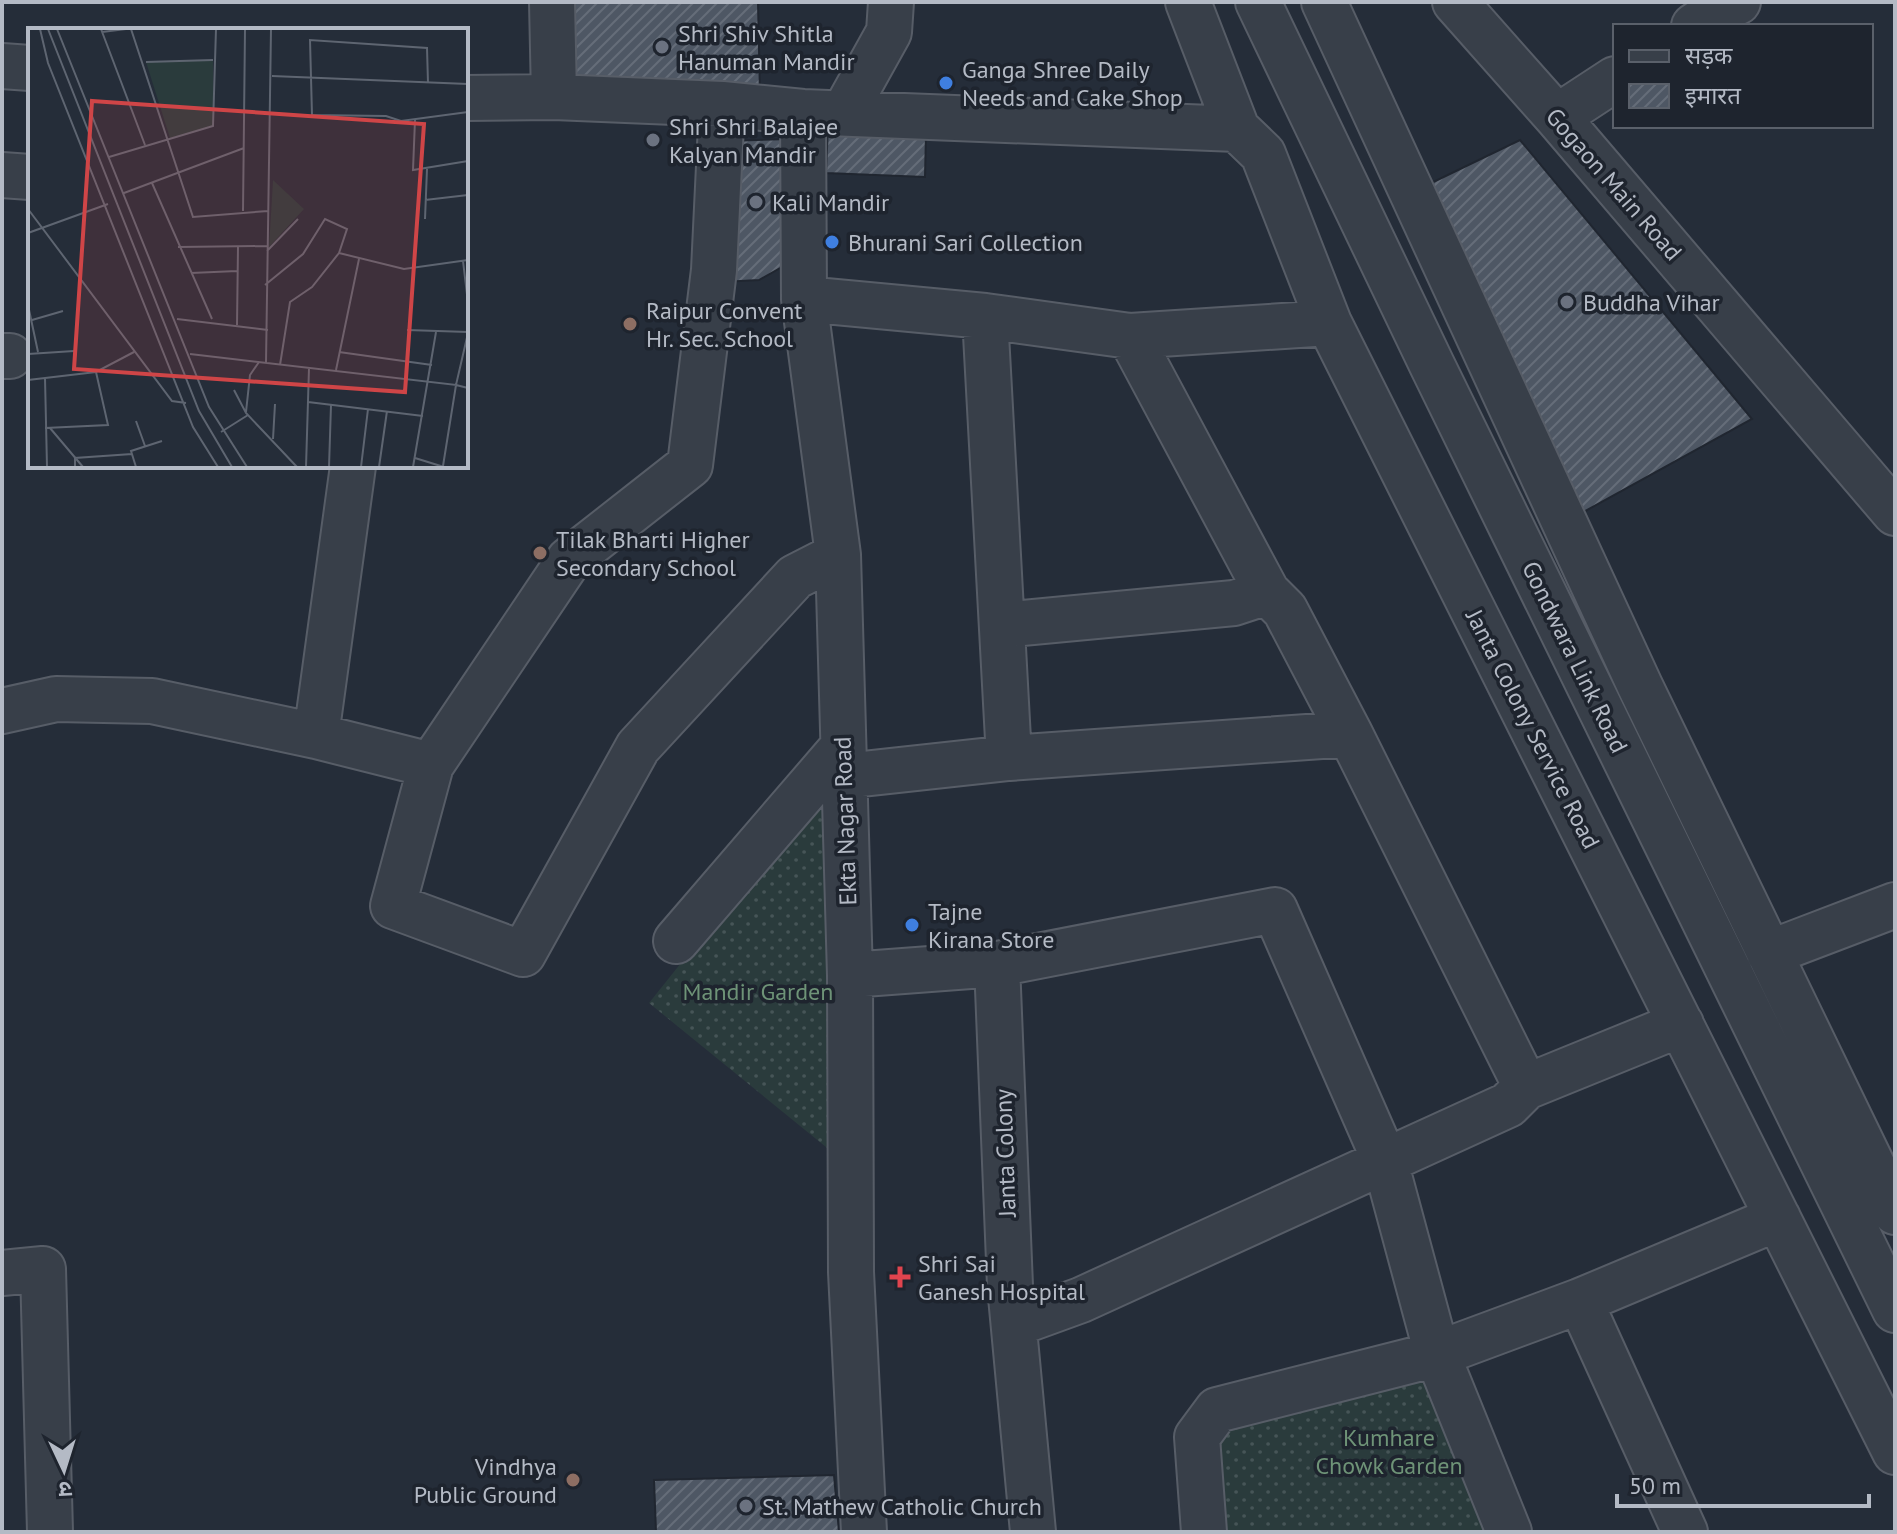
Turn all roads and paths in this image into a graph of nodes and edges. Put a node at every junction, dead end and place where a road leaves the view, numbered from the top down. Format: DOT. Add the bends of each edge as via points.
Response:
graph roads {
  1 [pos="552,2"];
  2 [pos="891,2"];
  3 [pos="1188,2"];
  4 [pos="1258,2"];
  5 [pos="1324,2"];
  6 [pos="1455,2"];
  7 [pos="1738,2"];
  8 [pos="1697,24"];
  9 [pos="2,66"];
  10 [pos="28,68"];
  11 [pos="1613,80"];
  12 [pos="554,97"];
  13 [pos="468,98"];
  14 [pos="722,104"];
  15 [pos="824,113"];
  16 [pos="1557,117"];
  17 [pos="1237,129"];
  18 [pos="2,175"];
  19 [pos="28,177"];
  20 [pos="804,299"];
  21 [pos="985,316"];
  22 [pos="1329,323"];
  23 [pos="1130,336"];
  24 [pos="353,468"];
  25 [pos="1895,513"];
  26 [pos="838,555"];
  27 [pos="1267,592"];
  28 [pos="1002,625"];
  29 [pos="2,711"];
  30 [pos="1350,734"];
  31 [pos="316,736"];
  32 [pos="1009,758"];
  33 [pos="843,762"];
  34 [pos="431,765"];
  35 [pos="1895,905"];
  36 [pos="676,941"];
  37 [pos="1769,953"];
  38 [pos="997,964"];
  39 [pos="850,975"];
  40 [pos="1681,1024"];
  41 [pos="1526,1087"];
  42 [pos="1385,1161"];
  43 [pos="1895,1212"];
  44 [pos="1778,1218"];
  45 [pos="2,1273"];
  46 [pos="1580,1301"];
  47 [pos="1895,1310"];
  48 [pos="1015,1324"];
  49 [pos="1437,1354"];
  50 [pos="1895,1452"];
  51 [pos="50,1532"];
  52 [pos="864,1532"];
  53 [pos="1033,1532"];
  54 [pos="1204,1532"];
  55 [pos="1509,1532"];
  56 [pos="1685,1532"];
  1 -- 12 [label="street"];
  2 -- 15 [label="street" via="889,32"];
  3 -- 17 [label="street, Janta Colony Service Road"];
  4 -- 47 [label="street, Gondwara Link Road"];
  5 -- 37 [label="street, Gondwara Link Road"];
  6 -- 16 [label="street, Gogaon Main Road"];
  7 -- 8 [label="street"];
  9 -- 10 [label="street"];
  11 -- 16 [label="street"];
  12 -- 13 [label="street"];
  12 -- 14 [label="street"];
  14 -- 15 [label="street"];
  14 -- 34 [label="street" via="714,270 690,465 569,560"];
  15 -- 17 [label="street"];
  15 -- 20 [label="street, Ekta Nagar Road"];
  16 -- 25 [label="street, Gogaon Main Road"];
  17 -- 22 [label="street, Janta Colony Service Road" via="1263,154"];
  18 -- 19 [label="street"];
  20 -- 21 [label="street"];
  20 -- 26 [label="street, Ekta Nagar Road"];
  21 -- 23 [label="street"];
  21 -- 28 [label="street"];
  22 -- 23 [label="street"];
  22 -- 40 [label="street, Janta Colony Service Road"];
  23 -- 27 [label="street"];
  24 -- 31 [label="street"];
  26 -- 33 [label="street, Ekta Nagar Road"];
  26 -- 34 [label="street" via="795,577 638,747 523,954 393,906"];
  27 -- 28 [label="street" via="1234,603"];
  27 -- 30 [label="street" via="1285,610"];
  28 -- 32 [label="street"];
  29 -- 31 [label="street" via="56,699 152,701"];
  30 -- 32 [label="street"];
  30 -- 41 [label="street"];
  31 -- 34 [label="street"];
  32 -- 33 [label="street"];
  33 -- 36 [label="street"];
  33 -- 39 [label="street, Ekta Nagar Road"];
  35 -- 37 [label="street"];
  37 -- 43 [label="street, Gondwara Link Road"];
  38 -- 39 [label="street"];
  38 -- 42 [label="street" via="1275,910"];
  38 -- 48 [label="street, Janta Colony"];
  39 -- 52 [label="street, Ekta Nagar Road" via="851,1272"];
  40 -- 41 [label="street"];
  40 -- 44 [label="street, Janta Colony Service Road"];
  41 -- 42 [label="street" via="1508,1105"];
  42 -- 48 [label="street" via="1081,1300"];
  42 -- 49 [label="street"];
  44 -- 46 [label="street"];
  44 -- 50 [label="street, Janta Colony Service Road"];
  45 -- 51 [label="street" via="43,1269"];
  46 -- 49 [label="street"];
  46 -- 56 [label="street"];
  48 -- 53 [label="street, Janta Colony"];
  49 -- 54 [label="street" via="1217,1410 1197,1437"];
  49 -- 55 [label="street"];
}
